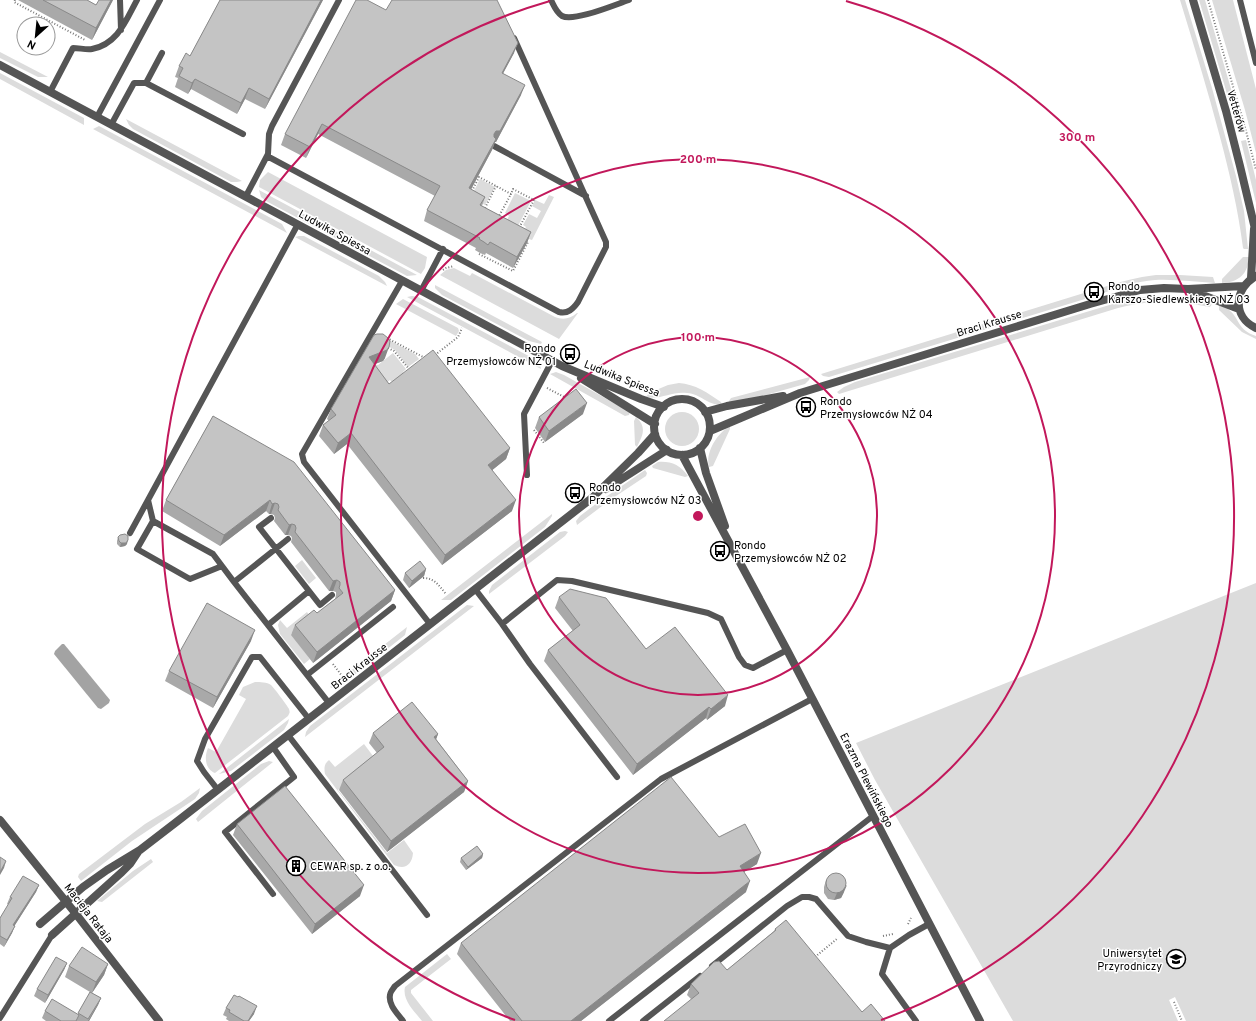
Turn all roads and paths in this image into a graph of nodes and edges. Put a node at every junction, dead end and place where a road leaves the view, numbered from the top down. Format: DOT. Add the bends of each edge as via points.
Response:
graph roads {
  1 [pos="15,0"];
  2 [pos="120,0"];
  3 [pos="137,0"];
  4 [pos="160,0"];
  5 [pos="339,0"];
  6 [pos="551,0"];
  7 [pos="628,0"];
  8 [pos="1192,0"];
  9 [pos="1208,0"];
  10 [pos="1240,0"];
  11 [pos="510,28"];
  12 [pos="121,31"];
  13 [pos="89,42"];
  14 [pos="162,53"];
  15 [pos="1256,63"];
  16 [pos="0,65"];
  17 [pos="146,83"];
  18 [pos="50,92"];
  19 [pos="97,118"];
  20 [pos="111,124"];
  21 [pos="1248,131"];
  22 [pos="1242,132"];
  23 [pos="243,134"];
  24 [pos="494,146"];
  25 [pos="267,156"];
  26 [pos="1256,170"];
  27 [pos="496,186"];
  28 [pos="470,194"];
  29 [pos="511,194"];
  30 [pos="246,196"];
  31 [pos="586,196"];
  32 [pos="490,211"];
  33 [pos="494,213"];
  34 [pos="499,216"];
  35 [pos="497,220"];
  36 [pos="298,224"];
  37 [pos="519,228"];
  38 [pos="1255,231"];
  39 [pos="522,239"];
  40 [pos="443,250"];
  41 [pos="479,254"];
  42 [pos="458,267"];
  43 [pos="440,273"];
  44 [pos="1254,277"];
  45 [pos="402,281"];
  46 [pos="1243,286"];
  47 [pos="1188,289"];
  48 [pos="422,291"];
  49 [pos="1239,309"];
  50 [pos="462,328"];
  51 [pos="1256,328"];
  52 [pos="384,341"];
  53 [pos="388,348"];
  54 [pos="433,356"];
  55 [pos="425,358"];
  56 [pos="428,360"];
  57 [pos="552,361"];
  58 [pos="419,362"];
  59 [pos="414,366"];
  60 [pos="562,366"];
  61 [pos="409,370"];
  62 [pos="406,372"];
  63 [pos="540,383"];
  64 [pos="800,393"];
  65 [pos="569,400"];
  66 [pos="664,407"];
  67 [pos="705,412"];
  68 [pos="655,424"];
  69 [pos="532,427"];
  70 [pos="710,431"];
  71 [pos="656,434"];
  72 [pos="544,443"];
  73 [pos="700,448"];
  74 [pos="667,450"];
  75 [pos="682,455"];
  76 [pos="527,475"];
  77 [pos="592,498"];
  78 [pos="148,500"];
  79 [pos="271,518"];
  80 [pos="153,521"];
  81 [pos="130,533"];
  82 [pos="288,539"];
  83 [pos="276,549"];
  84 [pos="733,549"];
  85 [pos="222,566"];
  86 [pos="423,578"];
  87 [pos="234,582"];
  88 [pos="475,589"];
  89 [pos="309,591"];
  90 [pos="446,594"];
  91 [pos="332,595"];
  92 [pos="393,607"];
  93 [pos="430,624"];
  94 [pos="502,624"];
  95 [pos="268,625"];
  96 [pos="787,650"];
  97 [pos="330,661"];
  98 [pos="307,675"];
  99 [pos="342,676"];
  100 [pos="812,699"];
  101 [pos="329,703"];
  102 [pos="309,719"];
  103 [pos="288,735"];
  104 [pos="272,747"];
  105 [pos="617,777"];
  106 [pos="218,790"];
  107 [pos="873,816"];
  108 [pos="0,820"];
  109 [pos="140,850"];
  110 [pos="273,894"];
  111 [pos="66,901"];
  112 [pos="76,914"];
  113 [pos="427,915"];
  114 [pos="40,924"];
  115 [pos="929,924"];
  116 [pos="52,935"];
  117 [pos="890,948"];
  118 [pos="708,969"];
  119 [pos="702,974"];
  120 [pos="1174,1002"];
  121 [pos="0,1018"];
  122 [pos="159,1021"];
  123 [pos="403,1021"];
  124 [pos="609,1021"];
  125 [pos="643,1021"];
  126 [pos="916,1021"];
  127 [pos="980,1021"];
  128 [pos="1182,1021"];
  1 -- 13 [label="path" via="14,2 75,32"];
  2 -- 12 [label="lane"];
  3 -- 12 [label="lane"];
  4 -- 19 [label="lane"];
  5 -- 25 [label="lane" via="272,126"];
  6 -- 7 [label="lane" via="558,13 573,18"];
  8 -- 38 [label="street, Vetterów" via="1233,139"];
  9 -- 21 [label="path"];
  10 -- 15 [label="lane"];
  11 -- 31 [label="lane"];
  12 -- 18 [label="lane" via="111,42 91,49 73,48"];
  14 -- 17 [label="lane"];
  16 -- 18 [label="street, Ludwika Spiessa"];
  17 -- 20 [label="lane" via="134,83"];
  17 -- 23 [label="lane"];
  18 -- 19 [label="street, Ludwika Spiessa"];
  19 -- 20 [label="street, Ludwika Spiessa"];
  20 -- 30 [label="street, Ludwika Spiessa"];
  21 -- 22 [label="path"];
  21 -- 26 [label="path"];
  24 -- 31 [label="lane"];
  25 -- 30 [label="lane"];
  25 -- 40 [label="lane"];
  27 -- 28 [label="path" via="480,177"];
  27 -- 29 [label="path"];
  27 -- 32 [label="path" via="484,208"];
  29 -- 34 [label="path"];
  29 -- 37 [label="path" via="513,189 534,200"];
  30 -- 36 [label="street, Ludwika Spiessa"];
  31 -- 40 [label="lane" via="606,247 578,302 569,311 559,312"];
  33 -- 34 [label="path"];
  34 -- 35 [label="path"];
  36 -- 45 [label="street, Ludwika Spiessa"];
  36 -- 78 [label="lane"];
  38 -- 44 [label="street, Vetterów"];
  39 -- 41 [label="path" via="528,242 513,271"];
  40 -- 48 [label="lane"];
  42 -- 43 [label="path" via="446,268"];
  44 -- 46 [label="street"];
  45 -- 48 [label="street, Ludwika Spiessa"];
  45 -- 93 [label="lane" via="302,454 304,462"];
  46 -- 47 [label="street, Braci Krausse"];
  46 -- 49 [label="street"];
  47 -- 49 [label="street, Braci Krausse"];
  47 -- 64 [label="street, Braci Krausse" via="1140,290"];
  48 -- 57 [label="street, Ludwika Spiessa"];
  49 -- 51 [label="street" via="1244,319"];
  50 -- 54 [label="path" via="458,337"];
  52 -- 55 [label="path" via="386,337"];
  53 -- 61 [label="path" via="394,351"];
  55 -- 56 [label="path"];
  55 -- 58 [label="path"];
  57 -- 60 [label="street, Ludwika Spiessa"];
  57 -- 63 [label="lane"];
  59 -- 61 [label="path"];
  60 -- 66 [label="street, Ludwika Spiessa"];
  60 -- 68 [label="street"];
  61 -- 62 [label="path"];
  63 -- 65 [label="path"];
  63 -- 76 [label="lane" via="524,414"];
  64 -- 67 [label="street, Braci Krausse"];
  64 -- 70 [label="street, Braci Krausse"];
  66 -- 67 [label="street" via="676,400 682,400 695,403"];
  66 -- 68 [label="street" via="659,412"];
  67 -- 70 [label="street"];
  68 -- 71 [label="street"];
  69 -- 72 [label="path"];
  70 -- 73 [label="street"];
  71 -- 74 [label="street"];
  71 -- 77 [label="street, Braci Krausse"];
  73 -- 75 [label="street" via="692,454"];
  73 -- 84 [label="street, Erazma Plewińskiego" via="706,473"];
  74 -- 75 [label="street"];
  74 -- 77 [label="street, Braci Krausse"];
  75 -- 84 [label="street, Erazma Plewińskiego"];
  77 -- 88 [label="street, Braci Krausse"];
  78 -- 80 [label="lane"];
  78 -- 81 [label="lane"];
  79 -- 83 [label="lane" via="258,527"];
  80 -- 85 [label="lane" via="213,554"];
  80 -- 85 [label="lane" via="137,549 190,579"];
  82 -- 83 [label="lane"];
  83 -- 87 [label="lane"];
  83 -- 89 [label="lane"];
  84 -- 96 [label="street, Erazma Plewińskiego"];
  85 -- 87 [label="lane"];
  86 -- 90 [label="path" via="435,581"];
  87 -- 95 [label="lane"];
  88 -- 93 [label="street, Braci Krausse"];
  88 -- 94 [label="lane"];
  89 -- 91 [label="lane" via="320,605"];
  89 -- 95 [label="lane"];
  92 -- 98 [label="lane"];
  93 -- 101 [label="street, Braci Krausse"];
  94 -- 96 [label="lane" via="557,580 572,581 708,613 721,619 739,657 745,665 753,668"];
  94 -- 105 [label="lane"];
  95 -- 98 [label="lane"];
  96 -- 100 [label="street, Erazma Plewińskiego"];
  97 -- 99 [label="path"];
  98 -- 101 [label="lane"];
  100 -- 107 [label="street, Erazma Plewińskiego"];
  100 -- 123 [label="lane" via="661,779 394,986 390,1000"];
  101 -- 102 [label="street, Braci Krausse"];
  102 -- 103 [label="street, Braci Krausse"];
  102 -- 106 [label="lane" via="260,657 252,657 205,739 197,761"];
  103 -- 104 [label="street, Braci Krausse"];
  103 -- 113 [label="lane"];
  104 -- 106 [label="street, Braci Krausse"];
  104 -- 110 [label="lane" via="294,777 224,832"];
  106 -- 109 [label="street, Braci Krausse"];
  107 -- 115 [label="street, Erazma Plewińskiego"];
  107 -- 124 [label="lane"];
  108 -- 111 [label="street, Macieja Rataja"];
  109 -- 111 [label="street, Braci Krausse" via="107,870"];
  109 -- 112 [label="street, Braci Krausse" via="122,872"];
  111 -- 112 [label="street, Macieja Rataja"];
  111 -- 114 [label="street, Braci Krausse"];
  112 -- 116 [label="street, Braci Krausse"];
  112 -- 122 [label="street, Macieja Rataja"];
  115 -- 117 [label="lane"];
  115 -- 127 [label="street, Erazma Plewińskiego"];
  116 -- 121 [label="lane"];
  117 -- 118 [label="lane" via="848,936 816,899 802,897"];
  117 -- 126 [label="lane" via="882,974"];
  119 -- 125 [label="lane"];
  120 -- 128 [label="path"];
}
